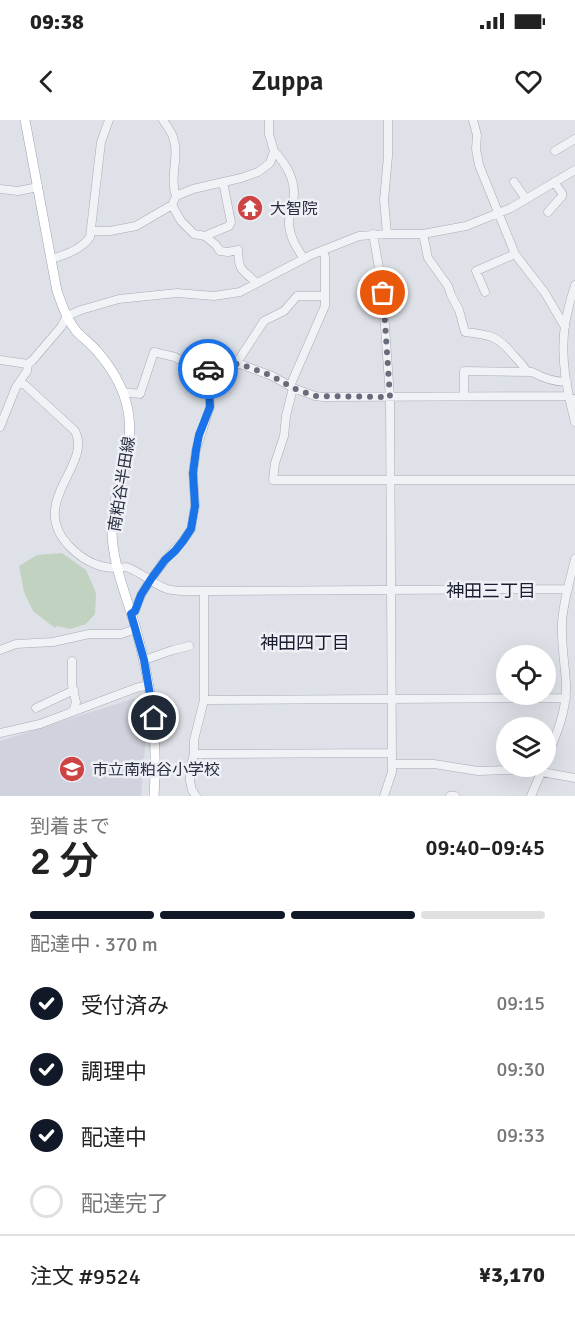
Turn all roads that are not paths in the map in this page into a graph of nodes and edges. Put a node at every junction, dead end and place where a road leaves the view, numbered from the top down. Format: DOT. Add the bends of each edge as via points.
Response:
graph roads {
  1 [pos="25,120"];
  2 [pos="109,120"];
  3 [pos="163,120"];
  4 [pos="269,120"];
  5 [pos="388,120"];
  6 [pos="473,120"];
  7 [pos="575,139"];
  8 [pos="555,151"];
  9 [pos="274,152"];
  10 [pos="575,170"];
  11 [pos="223,182"];
  12 [pos="514,182"];
  13 [pos="554,182"];
  14 [pos="38,187"];
  15 [pos="0,189"];
  16 [pos="176,196"];
  17 [pos="526,199"];
  18 [pos="172,205"];
  19 [pos="548,212"];
  20 [pos="498,214"];
  21 [pos="92,231"];
  22 [pos="374,234"];
  23 [pos="387,234"];
  24 [pos="423,234"];
  25 [pos="205,237"];
  26 [pos="323,250"];
  27 [pos="515,254"];
  28 [pos="51,259"];
  29 [pos="304,259"];
  30 [pos="256,283"];
  31 [pos="575,285"];
  32 [pos="485,292"];
  33 [pos="326,296"];
  34 [pos="67,316"];
  35 [pos="565,327"];
  36 [pos="0,360"];
  37 [pos="28,364"];
  38 [pos="236,364"];
  39 [pos="208,365"];
  40 [pos="527,372"];
  41 [pos="567,382"];
  42 [pos="19,383"];
  43 [pos="292,387"];
  44 [pos="123,392"];
  45 [pos="464,396"];
  46 [pos="390,397"];
  47 [pos="572,398"];
  48 [pos="575,422"];
  49 [pos="0,427"];
  50 [pos="391,480"];
  51 [pos="575,480"];
  52 [pos="575,559"];
  53 [pos="117,568"];
  54 [pos="151,579"];
  55 [pos="568,589"];
  56 [pos="391,590"];
  57 [pos="204,591"];
  58 [pos="131,614"];
  59 [pos="136,629"];
  60 [pos="189,646"];
  61 [pos="0,650"];
  62 [pos="144,660"];
  63 [pos="72,661"];
  64 [pos="149,685"];
  65 [pos="74,690"];
  66 [pos="566,698"];
  67 [pos="204,700"];
  68 [pos="391,700"];
  69 [pos="36,708"];
  70 [pos="73,712"];
  71 [pos="0,733"];
  72 [pos="556,733"];
  73 [pos="391,753"];
  74 [pos="194,754"];
  75 [pos="392,764"];
  76 [pos="496,770"];
  77 [pos="556,771"];
  78 [pos="539,777"];
  79 [pos="575,778"];
  80 [pos="154,796"];
  81 [pos="196,796"];
  82 [pos="384,796"];
  83 [pos="450,796"];
  84 [pos="455,796"];
  85 [pos="531,796"];
  1 -- 14 [label="main road, 南粕谷半田線"];
  2 -- 21 [label="street" via="101,142"];
  3 -- 16 [label="street" via="174,139"];
  4 -- 9 [label="street"];
  5 -- 23 [label="street" via="384,200"];
  6 -- 20 [label="street" via="480,165"];
  7 -- 8 [label="street"];
  9 -- 11 [label="street" via="270,163 258,172"];
  9 -- 29 [label="street" via="291,177 295,192 289,225"];
  10 -- 13 [label="street"];
  11 -- 16 [label="street"];
  11 -- 25 [label="street" via="231,222"];
  12 -- 17 [label="street"];
  13 -- 17 [label="street"];
  13 -- 19 [label="street" via="562,196"];
  14 -- 15 [label="street"];
  14 -- 28 [label="main road, 南粕谷半田線"];
  16 -- 18 [label="street"];
  17 -- 20 [label="street"];
  18 -- 21 [label="street" via="136,226"];
  18 -- 25 [label="street" via="181,221 195,234"];
  20 -- 24 [label="street" via="465,226"];
  20 -- 27 [label="street"];
  21 -- 28 [label="street" via="79,248"];
  22 -- 23 [label="street"];
  22 -- 26 [label="street"];
  22 -- 46 [label="street"];
  23 -- 24 [label="street"];
  24 -- 40 [label="street" via="428,258 448,286 465,332 502,341"];
  25 -- 30 [label="street" via="220,251 238,250 240,267"];
  26 -- 29 [label="street"];
  26 -- 33 [label="street"];
  27 -- 32 [label="street" via="476,271"];
  27 -- 35 [label="street"];
  28 -- 34 [label="main road, 南粕谷半田線"];
  29 -- 30 [label="street"];
  30 -- 34 [label="street" via="226,295 177,293 119,298"];
  31 -- 35 [label="street"];
  33 -- 38 [label="street" via="297,296 284,310 264,321"];
  33 -- 43 [label="street"];
  34 -- 37 [label="street"];
  34 -- 44 [label="main road, 南粕谷半田線" via="77,332 97,350"];
  35 -- 41 [label="street"];
  36 -- 37 [label="street"];
  37 -- 42 [label="street"];
  38 -- 39 [label="street"];
  38 -- 43 [label="street"];
  39 -- 44 [label="street" via="154,352 140,394"];
  39 -- 54 [label="street" via="210,407 196,450 191,529"];
  40 -- 41 [label="street"];
  40 -- 45 [label="street" via="464,371"];
  41 -- 47 [label="street"];
  42 -- 49 [label="street"];
  42 -- 53 [label="street" via="75,431 78,438 78,448 57,502 54,522 61,537 79,556"];
  43 -- 46 [label="street" via="323,397"];
  43 -- 50 [label="street" via="273,480"];
  44 -- 53 [label="main road, 南粕谷半田線" via="129,435 112,526"];
  45 -- 46 [label="street"];
  45 -- 47 [label="street"];
  46 -- 50 [label="street"];
  47 -- 48 [label="street"];
  50 -- 51 [label="street"];
  50 -- 56 [label="street"];
  52 -- 55 [label="street"];
  53 -- 54 [label="street" via="126,567"];
  53 -- 58 [label="main road, 南粕谷半田線"];
  54 -- 57 [label="street" via="167,589"];
  54 -- 58 [label="street"];
  55 -- 56 [label="street"];
  55 -- 66 [label="street" via="562,633"];
  56 -- 57 [label="street"];
  56 -- 68 [label="street"];
  57 -- 67 [label="street"];
  58 -- 59 [label="main road, 南粕谷半田線"];
  59 -- 61 [label="street" via="121,634 89,634 53,642 16,644"];
  59 -- 62 [label="main road, 南粕谷半田線"];
  60 -- 62 [label="street"];
  62 -- 64 [label="main road, 南粕谷半田線"];
  63 -- 65 [label="street"];
  64 -- 70 [label="street"];
  64 -- 80 [label="main road, 南粕谷半田線" via="155,740"];
  65 -- 69 [label="street"];
  65 -- 70 [label="street"];
  66 -- 68 [label="street"];
  66 -- 72 [label="street"];
  67 -- 68 [label="street"];
  67 -- 74 [label="street"];
  68 -- 73 [label="street"];
  70 -- 71 [label="street"];
  73 -- 74 [label="street"];
  73 -- 75 [label="street"];
  74 -- 81 [label="street" via="190,776"];
  75 -- 76 [label="street"];
  75 -- 82 [label="street"];
  77 -- 79 [label="street"];
  78 -- 85 [label="street"];
  83 -- 84 [label="street"];
}
